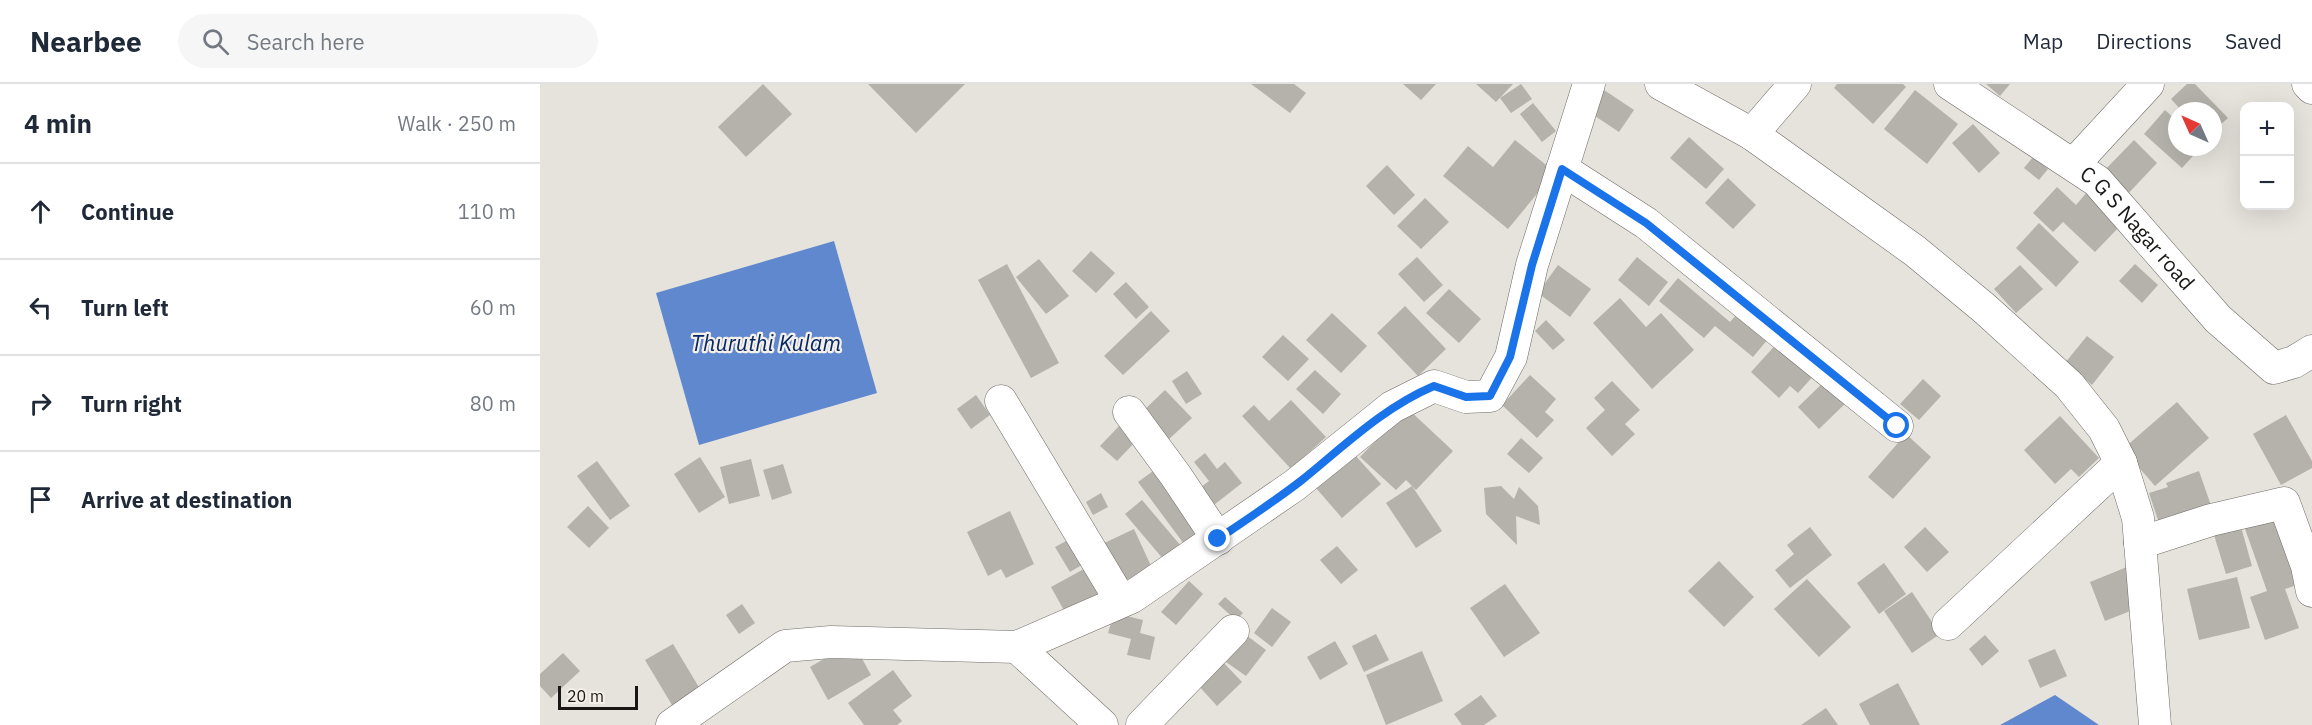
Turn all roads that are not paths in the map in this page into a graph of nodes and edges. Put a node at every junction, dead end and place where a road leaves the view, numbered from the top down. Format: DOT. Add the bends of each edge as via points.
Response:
graph roads {
  1 [pos="1589,84"];
  2 [pos="1661,84"];
  3 [pos="1795,84"];
  4 [pos="1950,84"];
  5 [pos="2148,84"];
  6 [pos="2308,84"];
  7 [pos="2312,88"];
  8 [pos="1752,134"];
  9 [pos="2074,164"];
  10 [pos="1562,169"];
  11 [pos="2312,351"];
  12 [pos="1001,401"];
  13 [pos="1129,412"];
  14 [pos="1897,426"];
  15 [pos="2121,463"];
  16 [pos="1218,539"];
  17 [pos="2140,543"];
  18 [pos="2312,591"];
  19 [pos="1122,601"];
  20 [pos="1948,624"];
  21 [pos="1233,631"];
  22 [pos="1017,647"];
  23 [pos="672,725"];
  24 [pos="1102,725"];
  25 [pos="1142,725"];
  26 [pos="2155,725"];
  1 -- 10 [label="street"];
  2 -- 8 [label="street"];
  3 -- 8 [label="street"];
  4 -- 9 [label="street, C G S Nagar road"];
  5 -- 9 [label="street"];
  6 -- 7 [label="street"];
  8 -- 15 [label="street" via="1915,250 1984,308 2068,385 2104,429"];
  9 -- 11 [label="street, C G S Nagar road" via="2097,181 2218,319 2274,368"];
  10 -- 14 [label="street" via="1646,223"];
  10 -- 16 [label="street" via="1532,265 1510,357 1490,396 1466,397 1434,386 1416,394"];
  12 -- 19 [label="street"];
  13 -- 16 [label="street"];
  15 -- 17 [label="street" via="2138,518"];
  15 -- 20 [label="street"];
  16 -- 19 [label="street"];
  17 -- 18 [label="street" via="2211,520 2284,503"];
  17 -- 26 [label="street"];
  19 -- 22 [label="street"];
  21 -- 25 [label="street"];
  22 -- 23 [label="street" via="831,642 785,646"];
  22 -- 24 [label="street"];
}
